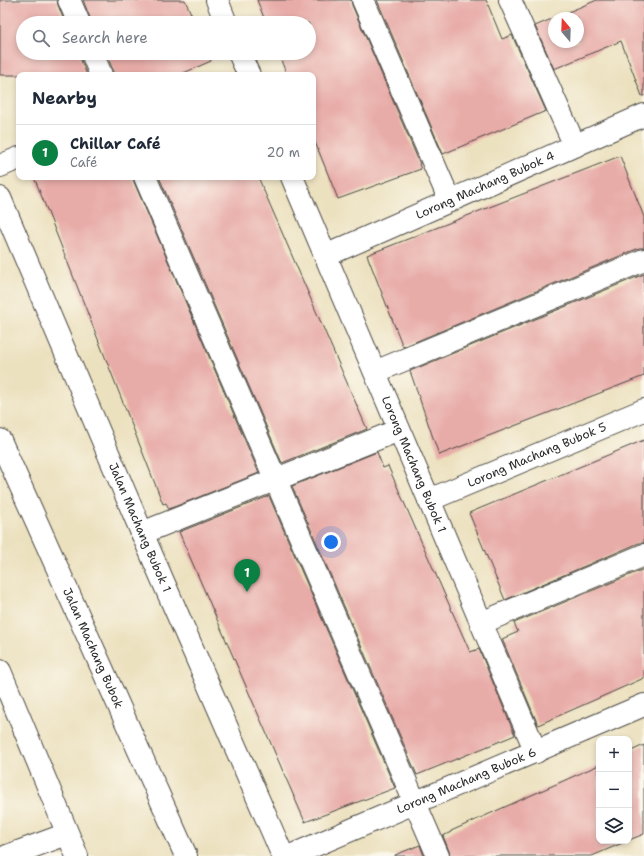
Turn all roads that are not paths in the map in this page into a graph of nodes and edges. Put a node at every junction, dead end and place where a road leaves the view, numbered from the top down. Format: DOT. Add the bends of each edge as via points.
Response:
graph roads {
  1 [pos="69,0"];
  2 [pos="217,0"];
  3 [pos="363,0"];
  4 [pos="510,0"];
  5 [pos="76,16"];
  6 [pos="223,16"];
  7 [pos="95,60"];
  8 [pos="242,60"];
  9 [pos="100,72"];
  10 [pos="247,72"];
  11 [pos="644,115"];
  12 [pos="575,146"];
  13 [pos="16,159"];
  14 [pos="0,166"];
  15 [pos="146,180"];
  16 [pos="293,180"];
  17 [pos="0,198"];
  18 [pos="450,201"];
  19 [pos="325,256"];
  20 [pos="644,260"];
  21 [pos="375,372"];
  22 [pos="644,410"];
  23 [pos="399,430"];
  24 [pos="0,440"];
  25 [pos="276,479"];
  26 [pos="429,500"];
  27 [pos="142,533"];
  28 [pos="644,555"];
  29 [pos="481,623"];
  30 [pos="0,671"];
  31 [pos="644,705"];
  32 [pos="536,752"];
  33 [pos="415,803"];
  34 [pos="67,834"];
  35 [pos="7,856"];
  36 [pos="77,856"];
  37 [pos="186,856"];
  38 [pos="283,856"];
  39 [pos="290,856"];
  40 [pos="438,856"];
  1 -- 5 [label="street"];
  2 -- 6 [label="street"];
  3 -- 18 [label="street"];
  4 -- 12 [label="street"];
  7 -- 9 [label="street"];
  8 -- 10 [label="street"];
  11 -- 12 [label="street, Lorong Machang Bubok 4"];
  12 -- 18 [label="street, Lorong Machang Bubok 4"];
  13 -- 14 [label="street"];
  15 -- 25 [label="street"];
  16 -- 19 [label="street, Lorong Machang Bubok 1"];
  17 -- 27 [label="street, Jalan Machang Bubok 1"];
  18 -- 19 [label="street, Lorong Machang Bubok 4"];
  19 -- 21 [label="street, Lorong Machang Bubok 1"];
  20 -- 21 [label="street"];
  21 -- 23 [label="street, Lorong Machang Bubok 1"];
  22 -- 26 [label="street, Lorong Machang Bubok 5"];
  23 -- 25 [label="street"];
  23 -- 26 [label="street, Lorong Machang Bubok 1"];
  24 -- 37 [label="street, Jalan Machang Bubok"];
  25 -- 27 [label="street"];
  25 -- 33 [label="street"];
  26 -- 29 [label="street, Lorong Machang Bubok 1"];
  27 -- 38 [label="street, Jalan Machang Bubok 1"];
  28 -- 29 [label="street"];
  29 -- 32 [label="street, Lorong Machang Bubok 1"];
  30 -- 34 [label="street"];
  31 -- 32 [label="street, Lorong Machang Bubok 6"];
  32 -- 33 [label="street, Lorong Machang Bubok 6"];
  33 -- 39 [label="street, Lorong Machang Bubok 6"];
  33 -- 40 [label="street"];
  34 -- 35 [label="street"];
  34 -- 36 [label="street"];
}
